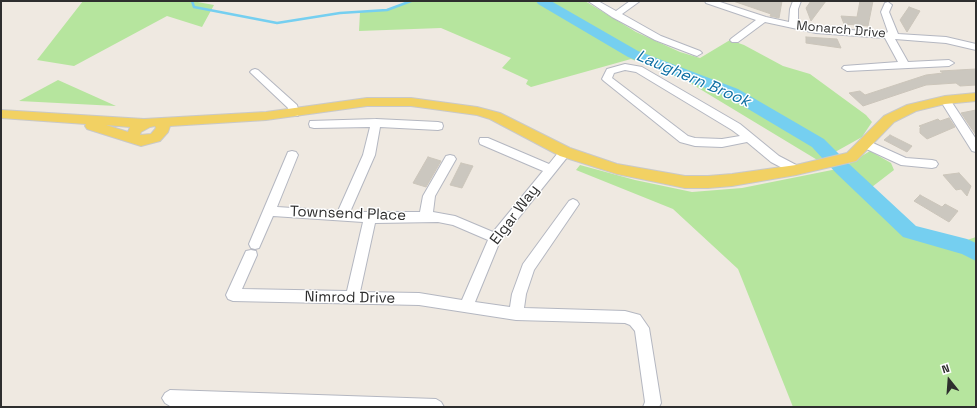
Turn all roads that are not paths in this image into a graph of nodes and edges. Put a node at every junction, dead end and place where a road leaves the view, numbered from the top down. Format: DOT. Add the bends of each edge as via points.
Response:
graph roads {
  1 [pos="592,1"];
  2 [pos="636,1"];
  3 [pos="709,1"];
  4 [pos="797,1"];
  5 [pos="888,5"];
  6 [pos="615,15"];
  7 [pos="763,19"];
  8 [pos="793,26"];
  9 [pos="891,35"];
  10 [pos="735,40"];
  11 [pos="976,47"];
  12 [pos="697,53"];
  13 [pos="949,63"];
  14 [pos="905,66"];
  15 [pos="847,68"];
  16 [pos="255,72"];
  17 [pos="976,97"];
  18 [pos="945,100"];
  19 [pos="294,113"];
  20 [pos="1,114"];
  21 [pos="72,119"];
  22 [pos="376,123"];
  23 [pos="143,124"];
  24 [pos="314,124"];
  25 [pos="438,126"];
  26 [pos="158,129"];
  27 [pos="749,138"];
  28 [pos="134,139"];
  29 [pos="484,141"];
  30 [pos="864,144"];
  31 [pos="976,148"];
  32 [pos="565,152"];
  33 [pos="292,155"];
  34 [pos="450,159"];
  35 [pos="932,164"];
  36 [pos="550,170"];
  37 [pos="796,170"];
  38 [pos="573,204"];
  39 [pos="270,211"];
  40 [pos="342,216"];
  41 [pos="426,216"];
  42 [pos="370,218"];
  43 [pos="494,238"];
  44 [pos="352,298"];
  45 [pos="466,307"];
  46 [pos="516,314"];
  47 [pos="170,398"];
  48 [pos="282,405"];
  49 [pos="436,407"];
  50 [pos="651,407"];
  1 -- 6 [label="street"];
  2 -- 6 [label="street"];
  3 -- 7 [label="street, Monarch Drive"];
  4 -- 8 [label="street"];
  5 -- 9 [label="street" via="885,12"];
  6 -- 12 [label="street" via="658,38"];
  7 -- 8 [label="street, Monarch Drive"];
  7 -- 10 [label="street"];
  8 -- 9 [label="street, Monarch Drive"];
  9 -- 11 [label="street, Monarch Drive" via="946,40"];
  9 -- 14 [label="street"];
  13 -- 14 [label="street"];
  14 -- 15 [label="street"];
  16 -- 19 [label="street" via="293,107"];
  17 -- 18 [label="main road"];
  18 -- 30 [label="main road" via="912,108 889,119"];
  18 -- 31 [label="street"];
  19 -- 26 [label="main road" via="199,121"];
  19 -- 32 [label="main road" via="389,101 477,111 509,122"];
  20 -- 21 [label="main road"];
  21 -- 23 [label="main road"];
  21 -- 28 [label="main road"];
  22 -- 24 [label="street"];
  22 -- 25 [label="street"];
  22 -- 40 [label="street" via="369,155"];
  23 -- 26 [label="main road"];
  23 -- 28 [label="main road" via="133,132"];
  26 -- 28 [label="main road" via="145,141"];
  27 -- 27 [label="street" via="736,127 639,69 610,71 606,79 684,139 722,143"];
  27 -- 37 [label="street" via="774,159"];
  29 -- 36 [label="street"];
  30 -- 35 [label="street" via="896,159"];
  30 -- 37 [label="main road" via="851,156"];
  32 -- 36 [label="street, Elgar Way"];
  32 -- 37 [label="main road" via="617,169 685,182 732,180"];
  33 -- 39 [label="street"];
  34 -- 41 [label="street, Townsend Place" via="429,196"];
  36 -- 43 [label="street, Elgar Way"];
  38 -- 46 [label="street" via="528,268 519,294"];
  39 -- 40 [label="street, Townsend Place"];
  39 -- 44 [label="street, Nimrod Drive" via="233,295"];
  40 -- 42 [label="street, Townsend Place"];
  41 -- 42 [label="street, Townsend Place"];
  41 -- 43 [label="street, Townsend Place" via="455,221"];
  42 -- 44 [label="street"];
  43 -- 45 [label="street, Elgar Way"];
  44 -- 45 [label="street, Nimrod Drive" via="419,299"];
  45 -- 46 [label="street, Nimrod Drive"];
  46 -- 50 [label="street, Nimrod Drive" via="626,317 635,320 642,328 653,403"];
  47 -- 48 [label="street"];
  48 -- 49 [label="street"];
}
